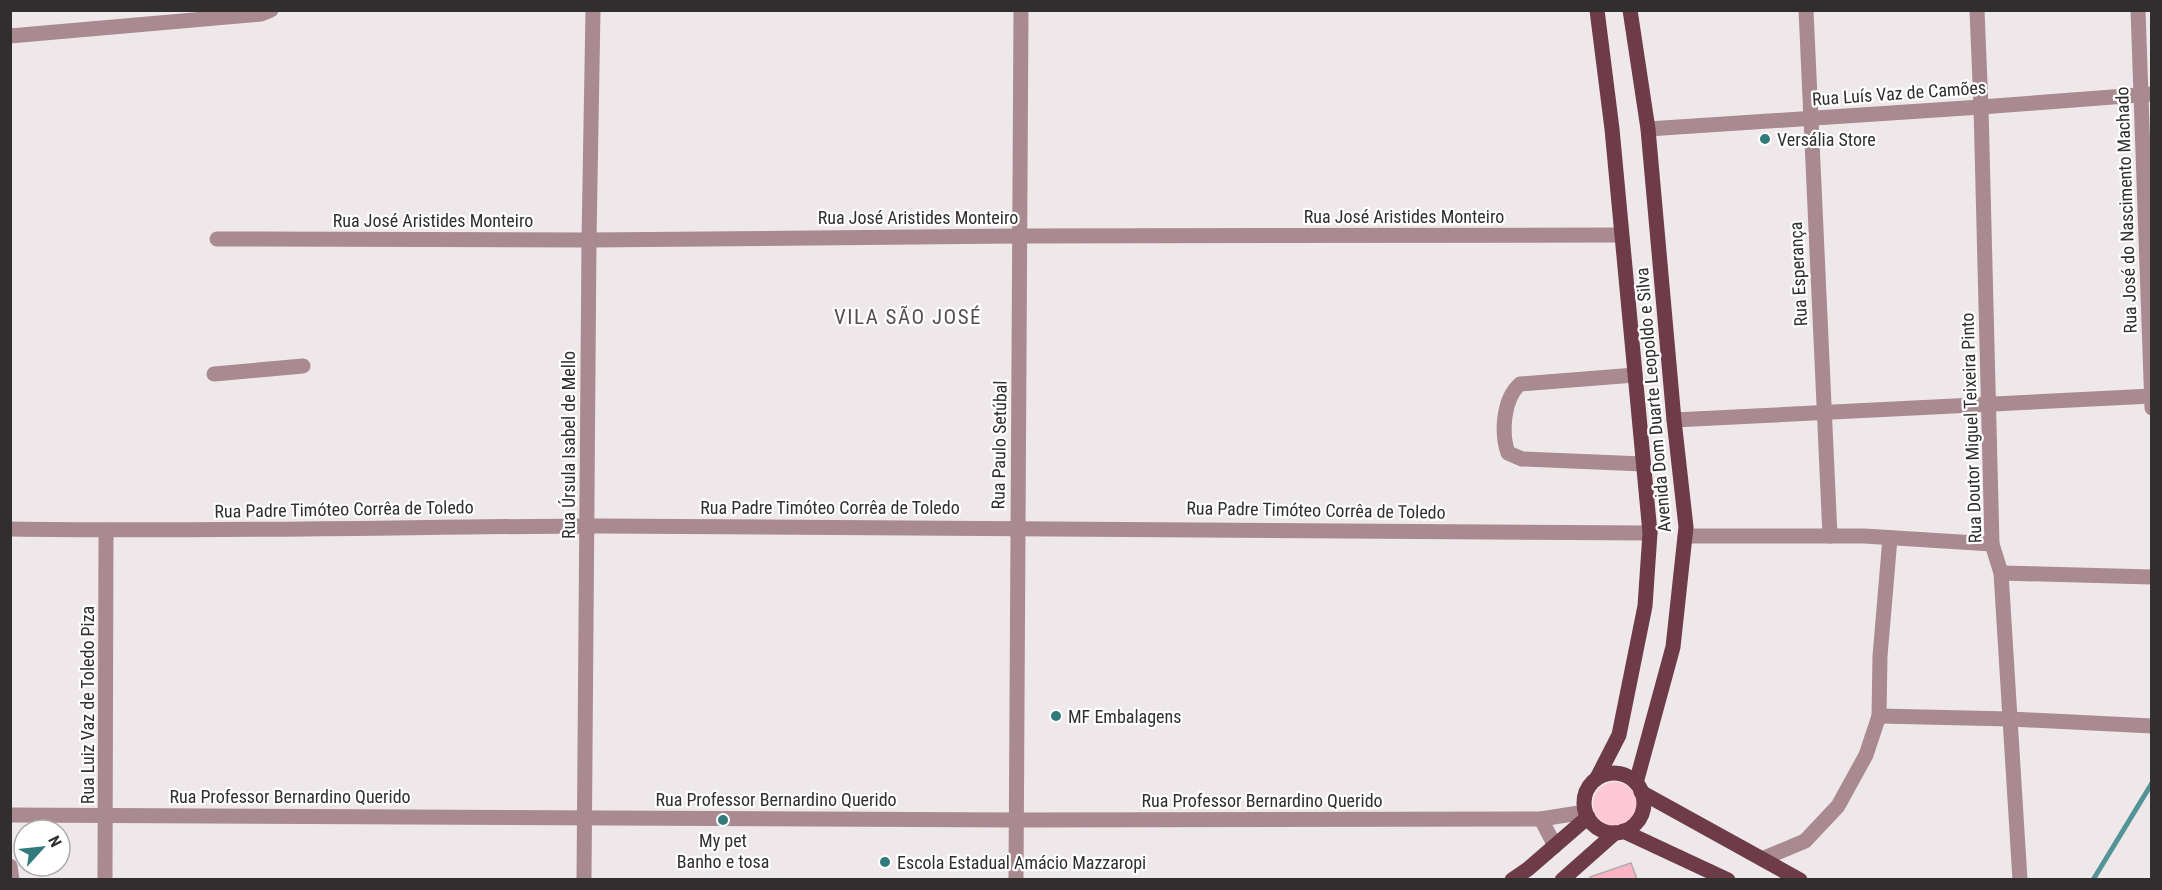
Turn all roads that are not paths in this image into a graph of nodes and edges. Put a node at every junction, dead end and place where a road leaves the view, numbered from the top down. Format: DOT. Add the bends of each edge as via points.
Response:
graph roads {
  1 [pos="272,10"];
  2 [pos="593,10"];
  3 [pos="1021,10"];
  4 [pos="1597,10"];
  5 [pos="1630,10"];
  6 [pos="1806,10"];
  7 [pos="1977,10"];
  8 [pos="2138,10"];
  9 [pos="10,36"];
  10 [pos="2147,94"];
  11 [pos="1981,108"];
  12 [pos="1811,119"];
  13 [pos="1648,129"];
  14 [pos="1021,236"];
  15 [pos="1620,236"];
  16 [pos="217,239"];
  17 [pos="589,240"];
  18 [pos="303,366"];
  19 [pos="214,374"];
  20 [pos="1635,375"];
  21 [pos="2151,400"];
  22 [pos="1988,405"];
  23 [pos="1824,414"];
  24 [pos="1674,420"];
  25 [pos="1643,464"];
  26 [pos="587,526"];
  27 [pos="1017,527"];
  28 [pos="10,529"];
  29 [pos="106,530"];
  30 [pos="1650,532"];
  31 [pos="1685,536"];
  32 [pos="1830,536"];
  33 [pos="1890,538"];
  34 [pos="1992,544"];
  35 [pos="2001,573"];
  36 [pos="2151,577"];
  37 [pos="1879,716"];
  38 [pos="2011,719"];
  39 [pos="2151,726"];
  40 [pos="1597,778"];
  41 [pos="1638,787"];
  42 [pos="10,814"];
  43 [pos="1587,814"];
  44 [pos="106,815"];
  45 [pos="584,817"];
  46 [pos="1541,819"];
  47 [pos="1017,820"];
  48 [pos="1619,832"];
  49 [pos="1555,846"];
  50 [pos="1762,859"];
  51 [pos="10,866"];
  52 [pos="12,879"];
  53 [pos="105,879"];
  54 [pos="584,879"];
  55 [pos="1016,879"];
  56 [pos="1512,879"];
  57 [pos="1562,879"];
  58 [pos="1724,879"];
  59 [pos="1800,879"];
  60 [pos="2020,879"];
  1 -- 9 [label="street"];
  2 -- 17 [label="street, Rua Úrsula Isabel de Mello"];
  3 -- 14 [label="street, Rua Paulo Setúbal"];
  4 -- 15 [label="main road, Avenida Dom Duarte Leopoldo e Silva"];
  5 -- 13 [label="main road, Avenida Dom Duarte Leopoldo e Silva"];
  6 -- 12 [label="street, Rua Esperança"];
  7 -- 11 [label="street, Rua Doutor Miguel Teixeira Pinto"];
  8 -- 10 [label="street, Rua José do Nascimento Machado"];
  10 -- 11 [label="street, Rua Luís Vaz de Camões"];
  10 -- 21 [label="street, Rua José do Nascimento Machado"];
  11 -- 12 [label="street, Rua Luís Vaz de Camões"];
  11 -- 22 [label="street, Rua Doutor Miguel Teixeira Pinto"];
  12 -- 13 [label="street, Rua Luís Vaz de Camões"];
  12 -- 23 [label="street, Rua Esperança"];
  13 -- 24 [label="main road, Avenida Dom Duarte Leopoldo e Silva"];
  14 -- 15 [label="street, Rua José Aristides Monteiro"];
  14 -- 17 [label="street, Rua José Aristides Monteiro"];
  14 -- 27 [label="street, Rua Paulo Setúbal"];
  15 -- 20 [label="main road, Avenida Dom Duarte Leopoldo e Silva"];
  16 -- 17 [label="street, Rua José Aristides Monteiro"];
  17 -- 26 [label="street, Rua Úrsula Isabel de Mello"];
  18 -- 19 [label="street"];
  20 -- 25 [label="main road, Avenida Dom Duarte Leopoldo e Silva"];
  20 -- 25 [label="street" via="1520,384 1508,399 1504,441 1508,453 1522,459"];
  21 -- 22 [label="street"];
  22 -- 23 [label="street"];
  22 -- 34 [label="street, Rua Doutor Miguel Teixeira Pinto"];
  23 -- 24 [label="street"];
  23 -- 32 [label="street, Rua Esperança"];
  24 -- 31 [label="main road, Avenida Dom Duarte Leopoldo e Silva"];
  25 -- 30 [label="main road, Avenida Dom Duarte Leopoldo e Silva"];
  26 -- 27 [label="street, Rua Padre Timóteo Corrêa de Toledo"];
  26 -- 29 [label="street, Rua Padre Timóteo Corrêa de Toledo"];
  26 -- 45 [label="street, Rua Úrsula Isabel de Mello"];
  27 -- 30 [label="street, Rua Padre Timóteo Corrêa de Toledo"];
  27 -- 47 [label="street, Rua Paulo Setúbal"];
  28 -- 29 [label="street, Rua Padre Timóteo Corrêa de Toledo"];
  29 -- 44 [label="street, Rua Luiz Vaz de Toledo Piza"];
  30 -- 40 [label="main road, Avenida Dom Duarte Leopoldo e Silva" via="1645,606 1619,735"];
  31 -- 32 [label="street"];
  31 -- 41 [label="main road, Avenida Dom Duarte Leopoldo e Silva" via="1673,647"];
  32 -- 33 [label="street"];
  33 -- 34 [label="street"];
  33 -- 37 [label="street"];
  34 -- 35 [label="street, Rua Doutor Miguel Teixeira Pinto"];
  35 -- 36 [label="street"];
  35 -- 38 [label="street, Rua Doutor Miguel Teixeira Pinto"];
  37 -- 38 [label="street"];
  37 -- 50 [label="street" via="1866,755 1838,806 1805,841"];
  38 -- 39 [label="street"];
  38 -- 60 [label="street, Rua Doutor Miguel Teixeira Pinto"];
  40 -- 41 [label="main road" via="1621,774"];
  40 -- 43 [label="main road" via="1584,798"];
  41 -- 48 [label="main road" via="1644,801 1642,811 1632,827"];
  41 -- 50 [label="main road"];
  42 -- 44 [label="street, Rua Professor Bernardino Querido"];
  43 -- 46 [label="street, Rua Professor Bernardino Querido"];
  43 -- 48 [label="main road" via="1601,830"];
  43 -- 49 [label="main road"];
  44 -- 45 [label="street, Rua Professor Bernardino Querido"];
  44 -- 53 [label="street, Rua Luiz Vaz de Toledo Piza"];
  45 -- 47 [label="street, Rua Professor Bernardino Querido"];
  45 -- 54 [label="street, Rua Úrsula Isabel de Mello"];
  46 -- 47 [label="street, Rua Professor Bernardino Querido"];
  46 -- 49 [label="street"];
  47 -- 55 [label="street, Rua Paulo Setúbal"];
  48 -- 57 [label="main road"];
  48 -- 58 [label="main road"];
  49 -- 56 [label="main road"];
  50 -- 59 [label="main road"];
  51 -- 52 [label="street"];
}
